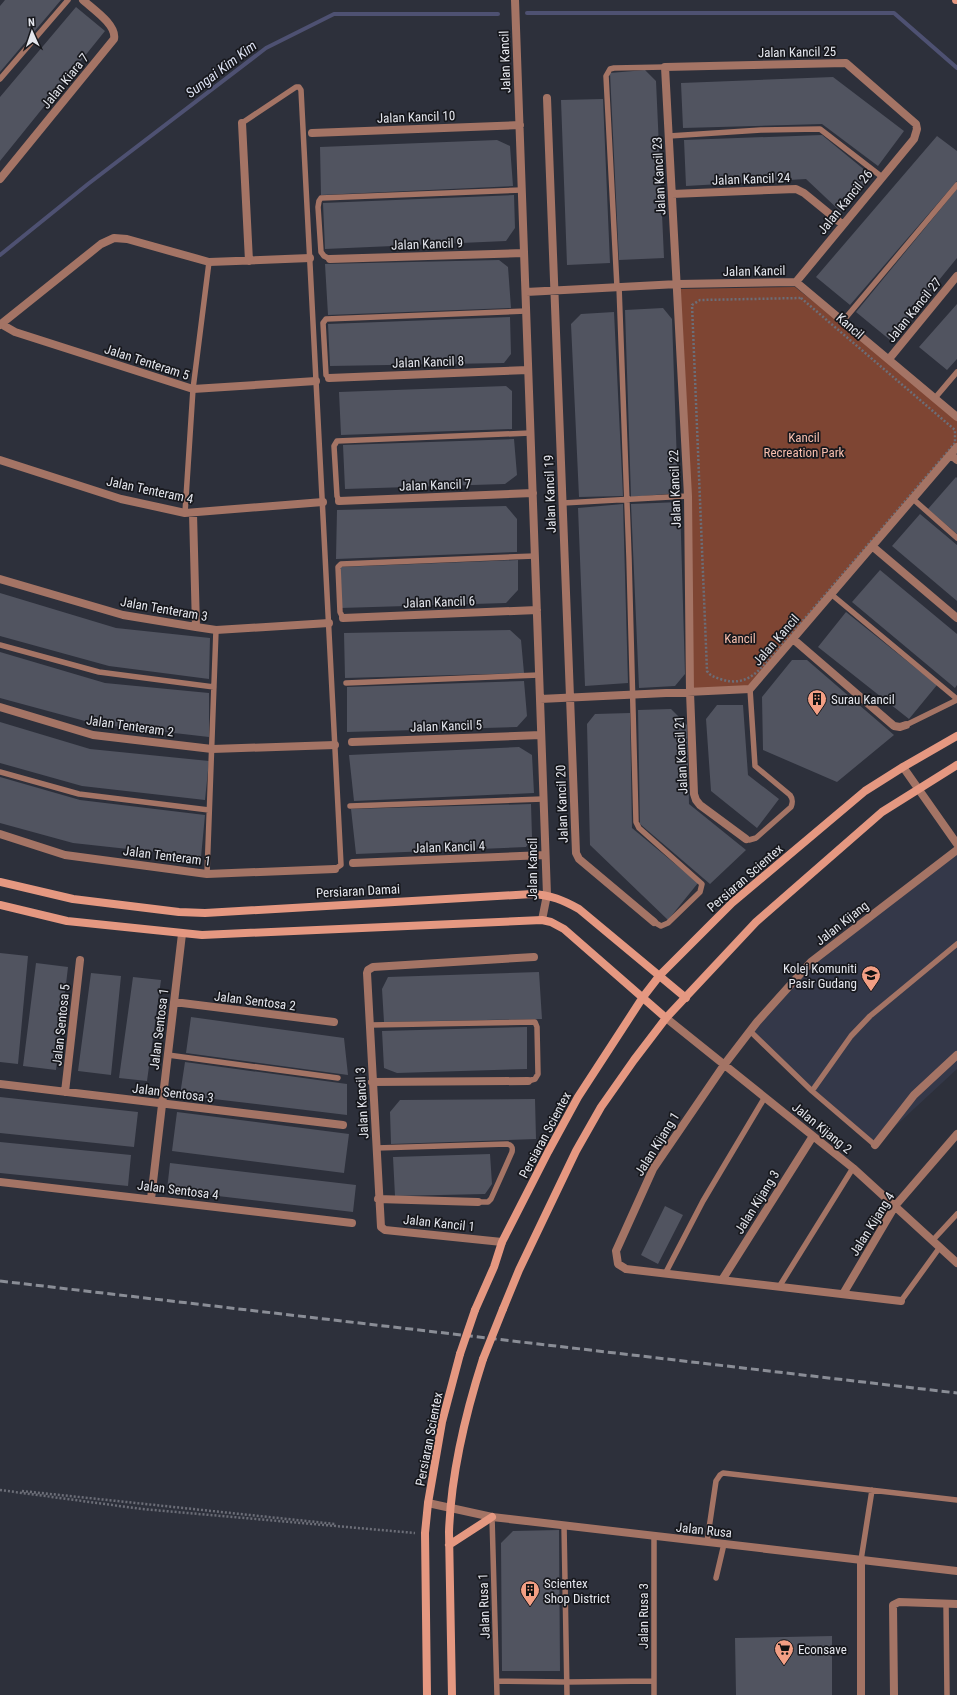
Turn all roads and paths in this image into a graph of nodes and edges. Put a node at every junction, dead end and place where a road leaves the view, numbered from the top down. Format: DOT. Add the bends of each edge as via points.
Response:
graph roads {
  1 [pos="68,0"];
  2 [pos="83,0"];
  3 [pos="515,0"];
  4 [pos="665,67"];
  5 [pos="0,79"];
  6 [pos="547,98"];
  7 [pos="242,123"];
  8 [pos="520,126"];
  9 [pos="312,134"];
  10 [pos="669,136"];
  11 [pos="914,138"];
  12 [pos="882,177"];
  13 [pos="0,179"];
  14 [pos="957,185"];
  15 [pos="522,190"];
  16 [pos="672,194"];
  17 [pos="842,224"];
  18 [pos="524,253"];
  19 [pos="310,258"];
  20 [pos="330,259"];
  21 [pos="249,261"];
  22 [pos="209,262"];
  23 [pos="957,276"];
  24 [pos="796,282"];
  25 [pos="678,284"];
  26 [pos="618,287"];
  27 [pos="554,290"];
  28 [pos="526,292"];
  29 [pos="692,305"];
  30 [pos="526,311"];
  31 [pos="843,321"];
  32 [pos="1,324"];
  33 [pos="889,359"];
  34 [pos="528,370"];
  35 [pos="957,372"];
  36 [pos="329,378"];
  37 [pos="316,381"];
  38 [pos="193,389"];
  39 [pos="935,398"];
  40 [pos="957,417"];
  41 [pos="530,433"];
  42 [pos="957,447"];
  43 [pos="954,457"];
  44 [pos="0,460"];
  45 [pos="532,493"];
  46 [pos="688,496"];
  47 [pos="627,499"];
  48 [pos="913,499"];
  49 [pos="339,501"];
  50 [pos="322,502"];
  51 [pos="562,503"];
  52 [pos="189,513"];
  53 [pos="957,538"];
  54 [pos="872,546"];
  55 [pos="535,556"];
  56 [pos="0,579"];
  57 [pos="832,594"];
  58 [pos="537,610"];
  59 [pos="343,618"];
  60 [pos="957,618"];
  61 [pos="329,623"];
  62 [pos="196,627"];
  63 [pos="216,630"];
  64 [pos="793,639"];
  65 [pos="0,645"];
  66 [pos="539,676"];
  67 [pos="346,683"];
  68 [pos="214,687"];
  69 [pos="750,689"];
  70 [pos="690,692"];
  71 [pos="632,695"];
  72 [pos="570,697"];
  73 [pos="540,699"];
  74 [pos="957,700"];
  75 [pos="0,707"];
  76 [pos="906,725"];
  77 [pos="541,735"];
  78 [pos="957,736"];
  79 [pos="352,742"];
  80 [pos="335,746"];
  81 [pos="212,749"];
  82 [pos="957,765"];
  83 [pos="903,767"];
  84 [pos="0,772"];
  85 [pos="918,789"];
  86 [pos="543,799"];
  87 [pos="350,806"];
  88 [pos="209,810"];
  89 [pos="0,834"];
  90 [pos="746,839"];
  91 [pos="957,844"];
  92 [pos="957,850"];
  93 [pos="545,855"];
  94 [pos="353,863"];
  95 [pos="335,869"];
  96 [pos="207,874"];
  97 [pos="0,882"];
  98 [pos="547,895"];
  99 [pos="0,904"];
  100 [pos="542,920"];
  101 [pos="654,922"];
  102 [pos="182,934"];
  103 [pos="957,944"];
  104 [pos="534,957"];
  105 [pos="80,960"];
  106 [pos="660,975"];
  107 [pos="642,997"];
  108 [pos="686,998"];
  109 [pos="174,1002"];
  110 [pos="666,1018"];
  111 [pos="334,1022"];
  112 [pos="370,1025"];
  113 [pos="750,1031"];
  114 [pos="957,1055"];
  115 [pos="168,1056"];
  116 [pos="724,1065"];
  117 [pos="338,1078"];
  118 [pos="528,1080"];
  119 [pos="372,1082"];
  120 [pos="0,1084"];
  121 [pos="812,1091"];
  122 [pos="65,1092"];
  123 [pos="765,1097"];
  124 [pos="163,1104"];
  125 [pos="343,1125"];
  126 [pos="957,1134"];
  127 [pos="813,1136"];
  128 [pos="875,1145"];
  129 [pos="376,1148"];
  130 [pos="853,1168"];
  131 [pos="0,1182"];
  132 [pos="151,1199"];
  133 [pos="378,1199"];
  134 [pos="478,1202"];
  135 [pos="895,1206"];
  136 [pos="957,1214"];
  137 [pos="380,1221"];
  138 [pos="352,1223"];
  139 [pos="933,1240"];
  140 [pos="502,1242"];
  141 [pos="940,1247"];
  142 [pos="957,1262"];
  143 [pos="665,1274"];
  144 [pos="722,1280"];
  145 [pos="779,1287"];
  146 [pos="843,1294"];
  147 [pos="901,1301"];
  148 [pos="0,1489"];
  149 [pos="872,1490"];
  150 [pos="957,1500"];
  151 [pos="428,1503"];
  152 [pos="450,1507"];
  153 [pos="492,1517"];
  154 [pos="564,1525"];
  155 [pos="425,1534"];
  156 [pos="654,1536"];
  157 [pos="707,1542"];
  158 [pos="724,1544"];
  159 [pos="449,1545"];
  160 [pos="861,1560"];
  161 [pos="957,1571"];
  162 [pos="716,1578"];
  163 [pos="946,1603"];
  164 [pos="957,1604"];
  165 [pos="497,1681"];
  166 [pos="654,1681"];
  167 [pos="567,1682"];
  168 [pos="427,1695"];
  169 [pos="452,1695"];
  170 [pos="497,1695"];
  171 [pos="567,1695"];
  172 [pos="654,1695"];
  173 [pos="861,1695"];
  174 [pos="894,1695"];
  175 [pos="947,1695"];
  1 -- 5 [label="lane"];
  2 -- 13 [label="street, Jalan Kiara 7" via="113,28 114,39"];
  3 -- 8 [label="street, Jalan Kancil"];
  4 -- 10 [label="street, Jalan Kancil 23"];
  4 -- 11 [label="street, Jalan Kancil 25" via="846,63 912,120 917,129"];
  4 -- 26 [label="lane" via="614,68 610,69 606,76"];
  6 -- 27 [label="street, Jalan Kancil 19"];
  7 -- 19 [label="lane" via="296,87 301,90"];
  7 -- 21 [label="street"];
  8 -- 9 [label="street, Jalan Kancil 10"];
  8 -- 15 [label="street, Jalan Kancil"];
  10 -- 12 [label="lane" via="820,129"];
  10 -- 16 [label="street, Jalan Kancil 23"];
  11 -- 12 [label="street, Jalan Kancil 26"];
  12 -- 17 [label="street, Jalan Kancil 26"];
  14 -- 31 [label="lane"];
  15 -- 18 [label="street, Jalan Kancil"];
  15 -- 20 [label="lane" via="321,198 318,208 321,252"];
  16 -- 17 [label="street, Jalan Kancil 24" via="796,189"];
  16 -- 25 [label="street, Jalan Kancil 23"];
  17 -- 24 [label="street, Jalan Kancil 26"];
  18 -- 20 [label="street, Jalan Kancil 9"];
  18 -- 28 [label="street, Jalan Kancil"];
  19 -- 21 [label="street"];
  19 -- 37 [label="lane"];
  21 -- 22 [label="street"];
  22 -- 32 [label="street" via="127,239 114,238 101,244"];
  22 -- 38 [label="lane"];
  23 -- 33 [label="street, Jalan Kancil 27"];
  24 -- 25 [label="street, Jalan Kancil"];
  24 -- 31 [label="street, Jalan Kancil"];
  25 -- 26 [label="street, Jalan Kancil"];
  25 -- 46 [label="street, Jalan Kancil 22"];
  26 -- 27 [label="street, Jalan Kancil"];
  26 -- 47 [label="lane"];
  27 -- 28 [label="street, Jalan Kancil"];
  27 -- 51 [label="street, Jalan Kancil 19"];
  28 -- 30 [label="street, Jalan Kancil"];
  29 -- 29 [label="path, Kancil" via="707,671 709,675 731,682 749,678 776,652 955,443 955,430 801,298 700,300"];
  30 -- 34 [label="street, Jalan Kancil"];
  30 -- 36 [label="lane" via="326,318 323,323 326,375"];
  31 -- 33 [label="street, Jalan Kancil"];
  32 -- 38 [label="street, Jalan Tenteram 5" via="15,332"];
  33 -- 39 [label="street, Jalan Kancil"];
  34 -- 36 [label="street, Jalan Kancil 8"];
  34 -- 41 [label="street, Jalan Kancil"];
  35 -- 39 [label="lane"];
  37 -- 38 [label="street, Jalan Tenteram 5"];
  37 -- 50 [label="lane"];
  38 -- 52 [label="lane"];
  39 -- 40 [label="street, Jalan Kancil"];
  41 -- 45 [label="street, Jalan Kancil"];
  41 -- 49 [label="lane" via="337,441 334,446"];
  42 -- 43 [label="street, Jalan Kancil"];
  43 -- 48 [label="street, Jalan Kancil"];
  44 -- 52 [label="street, Jalan Tenteram 4" via="121,499"];
  45 -- 49 [label="street, Jalan Kancil 7"];
  45 -- 55 [label="street, Jalan Kancil"];
  46 -- 47 [label="lane"];
  46 -- 70 [label="street, Jalan Kancil 22"];
  47 -- 51 [label="lane"];
  47 -- 71 [label="lane"];
  48 -- 53 [label="lane"];
  48 -- 54 [label="street, Jalan Kancil"];
  50 -- 52 [label="street, Jalan Tenteram 4"];
  50 -- 61 [label="lane"];
  51 -- 72 [label="street, Jalan Kancil 19"];
  52 -- 62 [label="street"];
  54 -- 57 [label="street, Jalan Kancil"];
  54 -- 60 [label="street"];
  55 -- 58 [label="street, Jalan Kancil"];
  55 -- 59 [label="lane" via="341,564 338,567 340,612"];
  56 -- 62 [label="street, Jalan Tenteram 3" via="123,615"];
  57 -- 64 [label="street, Jalan Kancil"];
  57 -- 74 [label="lane"];
  58 -- 59 [label="street, Jalan Kancil 6"];
  58 -- 66 [label="street, Jalan Kancil"];
  61 -- 63 [label="street, Jalan Tenteram 3"];
  61 -- 80 [label="lane"];
  62 -- 63 [label="street, Jalan Tenteram 3"];
  63 -- 68 [label="lane"];
  64 -- 69 [label="street, Jalan Kancil"];
  64 -- 76 [label="street" via="894,726"];
  65 -- 68 [label="lane" via="99,672"];
  66 -- 67 [label="lane"];
  66 -- 73 [label="street, Jalan Kancil"];
  68 -- 81 [label="lane"];
  69 -- 70 [label="street"];
  69 -- 90 [label="lane" via="755,766 790,794 793,803 756,838"];
  70 -- 71 [label="street"];
  70 -- 90 [label="street, Jalan Kancil 21" via="696,800"];
  71 -- 72 [label="street"];
  71 -- 101 [label="lane" via="636,825 702,884 700,892 668,924 661,926"];
  72 -- 73 [label="street"];
  72 -- 101 [label="street, Jalan Kancil 20" via="576,855"];
  73 -- 77 [label="street, Jalan Kancil"];
  74 -- 76 [label="lane"];
  75 -- 81 [label="street, Jalan Tenteram 2" via="93,735"];
  77 -- 79 [label="street, Jalan Kancil 5"];
  77 -- 86 [label="street, Jalan Kancil"];
  78 -- 83 [label="main road, Persiaran Scientex"];
  80 -- 81 [label="street, Jalan Tenteram 2"];
  80 -- 95 [label="lane" via="341,865"];
  81 -- 88 [label="lane"];
  82 -- 85 [label="main road"];
  83 -- 85 [label="street"];
  83 -- 106 [label="main road, Persiaran Scientex" via="865,791 732,903"];
  84 -- 88 [label="lane" via="79,794"];
  85 -- 91 [label="street"];
  85 -- 108 [label="main road" via="882,812 756,922"];
  86 -- 87 [label="lane"];
  86 -- 93 [label="street, Jalan Kancil"];
  88 -- 96 [label="lane"];
  89 -- 96 [label="street, Jalan Tenteram 1" via="65,855"];
  92 -- 113 [label="street, Jalan Kijang" via="812,962"];
  93 -- 94 [label="street, Jalan Kancil 4"];
  93 -- 98 [label="street, Jalan Kancil"];
  95 -- 96 [label="street, Jalan Tenteram 1"];
  97 -- 98 [label="main road, Persiaran Damai" via="73,899 205,913"];
  98 -- 100 [label="street, Jalan Kancil"];
  98 -- 106 [label="main road, Persiaran Damai" via="579,909"];
  99 -- 102 [label="main road" via="67,921"];
  100 -- 102 [label="main road" via="210,935"];
  100 -- 107 [label="main road" via="564,929"];
  102 -- 109 [label="street, Jalan Sentosa 1"];
  103 -- 121 [label="lane" via="870,1016 851,1036"];
  104 -- 112 [label="street, Jalan Kancil 3" via="373,967 368,970 367,983"];
  105 -- 122 [label="street, Jalan Sentosa 5"];
  106 -- 107 [label="main road, Persiaran Scientex"];
  106 -- 108 [label="main road, Persiaran Damai"];
  107 -- 110 [label="main road"];
  107 -- 140 [label="main road, Persiaran Scientex" via="578,1097"];
  108 -- 110 [label="main road"];
  109 -- 111 [label="street, Jalan Sentosa 2"];
  109 -- 115 [label="street, Jalan Sentosa 1"];
  110 -- 116 [label="street, Jalan Kijang 2"];
  110 -- 152 [label="main road, bridge" via="605,1101 576,1151 519,1270 483,1359 464,1425"];
  112 -- 118 [label="lane" via="534,1022 537,1027 538,1074 535,1080"];
  112 -- 119 [label="street, Jalan Kancil 3"];
  113 -- 116 [label="street, Jalan Kijang"];
  113 -- 121 [label="lane"];
  114 -- 128 [label="street" via="914,1095"];
  115 -- 117 [label="lane"];
  115 -- 124 [label="street, Jalan Sentosa 1"];
  116 -- 123 [label="street, Jalan Kijang 2"];
  116 -- 143 [label="street, Jalan Kijang 1" via="653,1169 616,1251 618,1264 626,1269"];
  118 -- 119 [label="street"];
  119 -- 129 [label="street, Jalan Kancil 3"];
  120 -- 122 [label="street, Jalan Sentosa 3"];
  121 -- 128 [label="lane"];
  122 -- 124 [label="street, Jalan Sentosa 3"];
  123 -- 127 [label="street, Jalan Kijang 2"];
  123 -- 143 [label="lane" via="703,1201"];
  124 -- 125 [label="street, Jalan Sentosa 3"];
  124 -- 132 [label="street, Jalan Sentosa 1"];
  126 -- 135 [label="street, Jalan Kijang 4"];
  127 -- 130 [label="street, Jalan Kijang 2"];
  127 -- 144 [label="street, Jalan Kijang 3"];
  129 -- 133 [label="street, Jalan Kancil 3"];
  129 -- 134 [label="lane" via="511,1145 512,1152 491,1199 488,1202"];
  130 -- 135 [label="street, Jalan Kijang 2"];
  130 -- 145 [label="lane"];
  131 -- 132 [label="street, Jalan Sentosa 4"];
  132 -- 138 [label="street, Jalan Sentosa 4"];
  133 -- 134 [label="street, Jalan Kancil 1"];
  133 -- 137 [label="street, Jalan Kancil 3"];
  135 -- 139 [label="street, Jalan Kijang 2"];
  135 -- 146 [label="street, Jalan Kijang 4"];
  136 -- 139 [label="lane"];
  137 -- 140 [label="street, Jalan Kancil 1" via="381,1227 385,1230"];
  139 -- 141 [label="street, Jalan Kijang 2"];
  140 -- 151 [label="main road, Persiaran Scientex, bridge" via="460,1354 442,1422"];
  141 -- 142 [label="street, Jalan Kijang 2"];
  141 -- 147 [label="lane"];
  143 -- 144 [label="street"];
  144 -- 145 [label="street"];
  145 -- 146 [label="street"];
  146 -- 147 [label="street"];
  148 -- 155 [label="path"];
  148 -- 155 [label="path" via="142,1509"];
  149 -- 150 [label="lane"];
  149 -- 157 [label="lane" via="723,1473 716,1481"];
  149 -- 160 [label="lane"];
  151 -- 152 [label="street, Jalan Rusa"];
  151 -- 155 [label="main road, Persiaran Scientex"];
  152 -- 153 [label="street, Jalan Rusa"];
  152 -- 159 [label="main road"];
  153 -- 154 [label="street, Jalan Rusa"];
  153 -- 159 [label="main road"];
  153 -- 165 [label="lane, Jalan Rusa 1"];
  154 -- 156 [label="street, Jalan Rusa"];
  154 -- 167 [label="lane"];
  155 -- 168 [label="main road, Persiaran Scientex"];
  156 -- 157 [label="street, Jalan Rusa"];
  156 -- 166 [label="lane, Jalan Rusa 3"];
  157 -- 158 [label="street, Jalan Rusa"];
  158 -- 160 [label="street, Jalan Rusa"];
  158 -- 162 [label="lane"];
  159 -- 169 [label="main road"];
  160 -- 161 [label="street, Jalan Rusa"];
  160 -- 173 [label="street"];
  163 -- 164 [label="street"];
  163 -- 174 [label="street" via="899,1602 893,1605"];
  163 -- 175 [label="lane"];
  165 -- 167 [label="lane"];
  165 -- 170 [label="lane, Jalan Rusa 1"];
  166 -- 167 [label="lane"];
  166 -- 172 [label="lane, Jalan Rusa 3"];
  167 -- 171 [label="lane"];
}
